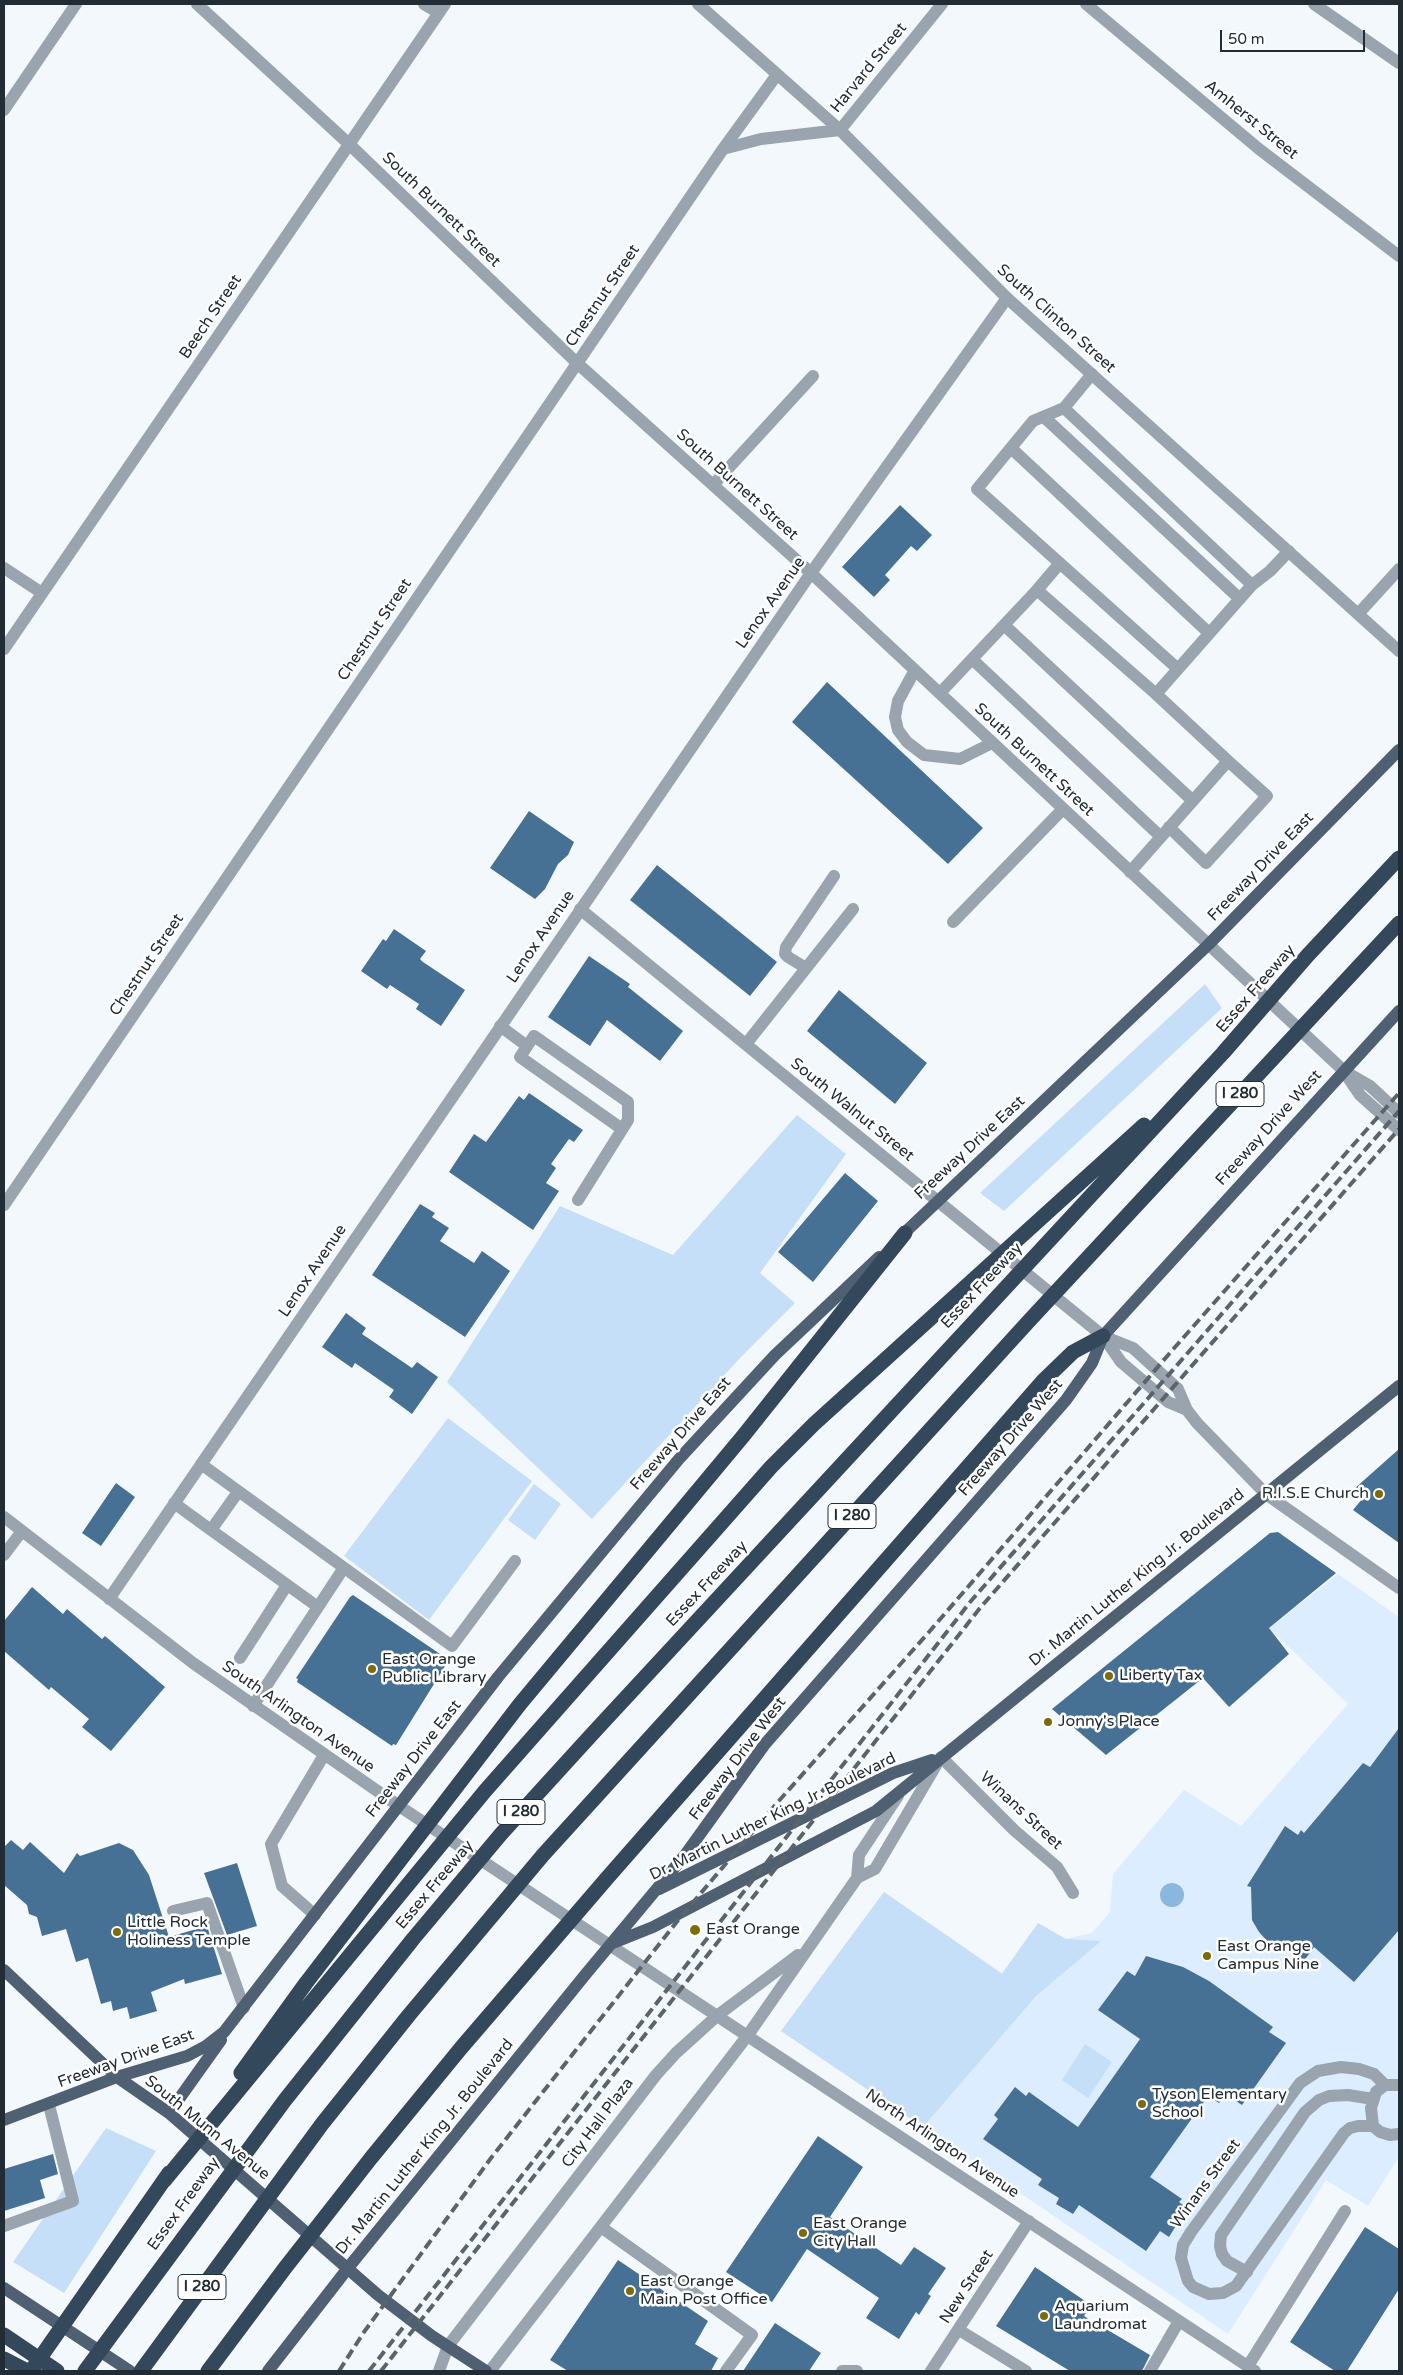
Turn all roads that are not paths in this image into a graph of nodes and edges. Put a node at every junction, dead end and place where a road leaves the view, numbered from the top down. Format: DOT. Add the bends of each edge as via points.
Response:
graph roads {
  1 [pos="76,4"];
  2 [pos="197,4"];
  3 [pos="424,4"];
  4 [pos="698,4"];
  5 [pos="942,4"];
  6 [pos="1086,4"];
  7 [pos="1314,4"];
  8 [pos="442,9"];
  9 [pos="1399,62"];
  10 [pos="776,76"];
  11 [pos="4,110"];
  12 [pos="840,130"];
  13 [pos="349,144"];
  14 [pos="723,149"];
  15 [pos="1399,256"];
  16 [pos="1007,298"];
  17 [pos="577,363"];
  18 [pos="1092,374"];
  19 [pos="813,376"];
  20 [pos="1064,408"];
  21 [pos="1044,417"];
  22 [pos="1011,448"];
  23 [pos="713,484"];
  24 [pos="1289,550"];
  25 [pos="1060,563"];
  26 [pos="4,568"];
  27 [pos="1399,569"];
  28 [pos="812,573"];
  29 [pos="1252,585"];
  30 [pos="1037,590"];
  31 [pos="42,593"];
  32 [pos="1240,599"];
  33 [pos="1359,613"];
  34 [pos="1004,625"];
  35 [pos="1209,633"];
  36 [pos="4,649"];
  37 [pos="1399,651"];
  38 [pos="972,659"];
  39 [pos="1178,669"];
  40 [pos="915,670"];
  41 [pos="940,694"];
  42 [pos="1156,694"];
  43 [pos="992,743"];
  44 [pos="1399,750"];
  45 [pos="1228,762"];
  46 [pos="1193,801"];
  47 [pos="1063,809"];
  48 [pos="1165,832"];
  49 [pos="1399,858"];
  50 [pos="1130,872"];
  51 [pos="834,876"];
  52 [pos="580,909"];
  53 [pos="853,909"];
  54 [pos="953,922"];
  55 [pos="1399,923"];
  56 [pos="1208,945"];
  57 [pos="806,968"];
  58 [pos="1399,1011"];
  59 [pos="500,1026"];
  60 [pos="746,1044"];
  61 [pos="527,1046"];
  62 [pos="1223,1053"];
  63 [pos="1344,1070"];
  64 [pos="1399,1113"];
  65 [pos="622,1129"];
  66 [pos="1399,1130"];
  67 [pos="578,1200"];
  68 [pos="938,1201"];
  69 [pos="4,1205"];
  70 [pos="905,1233"];
  71 [pos="1103,1336"];
  72 [pos="1399,1386"];
  73 [pos="1187,1410"];
  74 [pos="201,1464"];
  75 [pos="238,1492"];
  76 [pos="1266,1494"];
  77 [pos="174,1503"];
  78 [pos="4,1517"];
  79 [pos="212,1530"];
  80 [pos="22,1531"];
  81 [pos="4,1555"];
  82 [pos="515,1561"];
  83 [pos="343,1569"];
  84 [pos="287,1585"];
  85 [pos="1399,1588"];
  86 [pos="109,1599"];
  87 [pos="318,1607"];
  88 [pos="240,1658"];
  89 [pos="253,1706"];
  90 [pos="324,1754"];
  91 [pos="942,1757"];
  92 [pos="898,1796"];
  93 [pos="399,1806"];
  94 [pos="857,1878"];
  95 [pos="652,1893"];
  96 [pos="1073,1893"];
  97 [pos="173,1911"];
  98 [pos="315,1915"];
  99 [pos="610,1944"];
  100 [pos="806,1949"];
  101 [pos="4,1970"];
  102 [pos="241,2013"];
  103 [pos="718,2015"];
  104 [pos="748,2035"];
  105 [pos="117,2076"];
  106 [pos="1385,2085"];
  107 [pos="1399,2085"];
  108 [pos="1373,2099"];
  109 [pos="48,2105"];
  110 [pos="172,2116"];
  111 [pos="4,2120"];
  112 [pos="1373,2126"];
  113 [pos="1399,2134"];
  114 [pos="164,2181"];
  115 [pos="1345,2211"];
  116 [pos="1029,2222"];
  117 [pos="4,2227"];
  118 [pos="601,2227"];
  119 [pos="348,2268"];
  120 [pos="1247,2272"];
  121 [pos="4,2288"];
  122 [pos="1180,2321"];
  123 [pos="958,2330"];
  124 [pos="4,2335"];
  125 [pos="448,2346"];
  126 [pos="4,2359"];
  127 [pos="1251,2369"];
  128 [pos="27,2371"];
  129 [pos="31,2371"];
  130 [pos="57,2371"];
  131 [pos="85,2371"];
  132 [pos="130,2371"];
  133 [pos="141,2371"];
  134 [pos="208,2371"];
  135 [pos="268,2371"];
  136 [pos="439,2371"];
  137 [pos="486,2371"];
  138 [pos="490,2371"];
  139 [pos="726,2371"];
  140 [pos="842,2371"];
  141 [pos="857,2371"];
  142 [pos="931,2371"];
  143 [pos="1026,2371"];
  144 [pos="1150,2371"];
  1 -- 11 [label="street"];
  2 -- 13 [label="street, South Burnett Street"];
  3 -- 8 [label="street"];
  4 -- 10 [label="street, South Clinton Street"];
  5 -- 12 [label="street, Harvard Street"];
  6 -- 15 [label="street, Amherst Street" via="1259,149"];
  7 -- 9 [label="street"];
  8 -- 13 [label="street, Beech Street"];
  10 -- 12 [label="street, South Clinton Street"];
  10 -- 14 [label="street, Chestnut Street"];
  12 -- 14 [label="street, Harvard Street" via="761,139"];
  12 -- 16 [label="street, South Clinton Street"];
  13 -- 17 [label="street, South Burnett Street"];
  13 -- 31 [label="street, Beech Street"];
  14 -- 17 [label="street, Chestnut Street"];
  16 -- 18 [label="street, South Clinton Street"];
  16 -- 28 [label="street, Lenox Avenue"];
  17 -- 23 [label="street, South Burnett Street"];
  17 -- 69 [label="street, Chestnut Street"];
  18 -- 20 [label="street"];
  18 -- 24 [label="street, South Clinton Street"];
  19 -- 23 [label="street"];
  20 -- 21 [label="street"];
  20 -- 29 [label="street"];
  21 -- 22 [label="street" via="1033,421"];
  21 -- 32 [label="street"];
  22 -- 25 [label="street" via="977,489"];
  22 -- 35 [label="street"];
  23 -- 28 [label="street, South Burnett Street"];
  24 -- 29 [label="street" via="1270,572"];
  24 -- 33 [label="street, South Clinton Street"];
  25 -- 30 [label="street"];
  25 -- 39 [label="street"];
  26 -- 31 [label="street"];
  27 -- 33 [label="street"];
  28 -- 40 [label="street, South Burnett Street"];
  28 -- 52 [label="street, Lenox Avenue"];
  29 -- 32 [label="street"];
  30 -- 34 [label="street"];
  30 -- 42 [label="street"];
  31 -- 36 [label="street, Beech Street"];
  32 -- 35 [label="street"];
  33 -- 37 [label="street, South Clinton Street"];
  34 -- 38 [label="street"];
  34 -- 46 [label="street"];
  35 -- 39 [label="street"];
  38 -- 41 [label="street"];
  38 -- 48 [label="street"];
  39 -- 42 [label="street"];
  40 -- 41 [label="street, South Burnett Street"];
  40 -- 43 [label="street" via="898,701 895,717 898,730 907,742 924,756 960,759"];
  41 -- 43 [label="street, South Burnett Street"];
  42 -- 45 [label="street"];
  43 -- 47 [label="street, South Burnett Street"];
  44 -- 56 [label="main road, Freeway Drive East"];
  45 -- 46 [label="street"];
  45 -- 48 [label="street" via="1267,796 1206,863"];
  46 -- 48 [label="street"];
  47 -- 50 [label="street, South Burnett Street"];
  47 -- 54 [label="street"];
  48 -- 50 [label="street"];
  49 -- 62 [label="highway, Essex Freeway / I 280" via="1308,955"];
  50 -- 56 [label="street, South Burnett Street"];
  51 -- 57 [label="street" via="786,947 788,957"];
  52 -- 59 [label="street, Lenox Avenue"];
  52 -- 60 [label="street, South Walnut Street"];
  53 -- 57 [label="street"];
  55 -- 133 [label="highway, I 280" via="1061,1286 543,1855 328,2117"];
  56 -- 63 [label="street, South Burnett Street"];
  56 -- 68 [label="main road, Freeway Drive East"];
  57 -- 60 [label="street"];
  58 -- 63 [label="main road, Freeway Drive West"];
  59 -- 61 [label="street"];
  59 -- 74 [label="street, Lenox Avenue"];
  60 -- 68 [label="street, South Walnut Street"];
  61 -- 65 [label="street" via="520,1056"];
  61 -- 65 [label="street" via="534,1036 628,1102 628,1120"];
  62 -- 114 [label="highway" via="814,1424 771,1467 485,1791"];
  62 -- 131 [label="highway, Essex Freeway / I 280" via="501,1834 413,1938 285,2100"];
  63 -- 64 [label="street, South Burnett Street" via="1370,1086"];
  63 -- 66 [label="street, South Burnett Street" via="1360,1095"];
  63 -- 71 [label="main road, Freeway Drive West"];
  65 -- 67 [label="street"];
  68 -- 70 [label="main road, Freeway Drive East"];
  68 -- 71 [label="street, South Walnut Street"];
  70 -- 93 [label="main road, Freeway Drive East" via="775,1355 679,1459 498,1677"];
  70 -- 114 [label="highway" via="744,1435 569,1643 487,1747 306,1983"];
  71 -- 73 [label="street, South Walnut Street" via="1121,1362 1168,1402"];
  71 -- 73 [label="street, South Walnut Street" via="1133,1348 1178,1389"];
  71 -- 95 [label="main road, Freeway Drive West" via="1092,1363 1066,1400 765,1744 702,1833"];
  71 -- 134 [label="highway" via="1073,1352 1043,1381 608,1877 396,2127"];
  72 -- 76 [label="main road, Dr. Martin Luther King Jr. Boulevard"];
  73 -- 76 [label="street, South Walnut Street"];
  74 -- 75 [label="street"];
  74 -- 77 [label="street, Lenox Avenue"];
  75 -- 79 [label="street"];
  75 -- 83 [label="street"];
  76 -- 85 [label="street, South Walnut Street"];
  76 -- 91 [label="main road, Dr. Martin Luther King Jr. Boulevard"];
  77 -- 79 [label="street"];
  77 -- 86 [label="street, Lenox Avenue"];
  78 -- 80 [label="street, South Arlington Avenue"];
  79 -- 84 [label="street"];
  80 -- 81 [label="street"];
  80 -- 86 [label="street, South Arlington Avenue"];
  82 -- 83 [label="street" via="452,1646"];
  83 -- 87 [label="street"];
  84 -- 87 [label="street"];
  84 -- 88 [label="street"];
  86 -- 89 [label="street, South Arlington Avenue"];
  87 -- 89 [label="street"];
  89 -- 90 [label="street, South Arlington Avenue"];
  90 -- 93 [label="street, South Arlington Avenue"];
  90 -- 98 [label="street" via="271,1844 282,1886"];
  91 -- 92 [label="main road, Dr. Martin Luther King Jr. Boulevard"];
  91 -- 94 [label="street, City Hall Plaza" via="877,1866"];
  91 -- 95 [label="main road, Dr. Martin Luther King Jr. Boulevard" via="893,1773"];
  91 -- 96 [label="street, Winans Street" via="1014,1830 1057,1867"];
  92 -- 94 [label="street, City Hall Plaza" via="859,1855"];
  92 -- 99 [label="main road, Dr. Martin Luther King Jr. Boulevard" via="876,1812 661,1923"];
  93 -- 98 [label="main road, Freeway Drive East"];
  93 -- 99 [label="street, South Arlington Avenue"];
  94 -- 100 [label="street, City Hall Plaza"];
  95 -- 99 [label="main road, Dr. Martin Luther King Jr. Boulevard"];
  97 -- 102 [label="street" via="207,1903"];
  98 -- 102 [label="main road, Freeway Drive East"];
  99 -- 103 [label="street, North Arlington Avenue"];
  99 -- 119 [label="main road, Dr. Martin Luther King Jr. Boulevard"];
  100 -- 103 [label="street, City Hall Plaza"];
  100 -- 104 [label="street, City Hall Plaza"];
  101 -- 105 [label="main road, South Munn Avenue"];
  102 -- 105 [label="main road, Freeway Drive East" via="215,2040 197,2052"];
  102 -- 110 [label="main road"];
  103 -- 104 [label="street, North Arlington Avenue"];
  103 -- 125 [label="street, City Hall Plaza" via="656,2075"];
  104 -- 116 [label="street, North Arlington Avenue"];
  104 -- 118 [label="street, City Hall Plaza"];
  105 -- 109 [label="main road, Freeway Drive East"];
  105 -- 110 [label="main road, South Munn Avenue"];
  106 -- 107 [label="street"];
  106 -- 108 [label="street"];
  106 -- 120 [label="street, Winans Street" via="1374,2074 1341,2067 1318,2071 1300,2083 1190,2232 1181,2258 1184,2272 1193,2287 1217,2294 1236,2286"];
  108 -- 112 [label="street"];
  108 -- 120 [label="street" via="1329,2096 1305,2112 1221,2236 1220,2246 1227,2261"];
  109 -- 111 [label="main road, Freeway Drive East"];
  109 -- 117 [label="street" via="73,2201"];
  110 -- 119 [label="main road, South Munn Avenue"];
  112 -- 113 [label="street" via="1380,2132"];
  112 -- 120 [label="street, Winans Street" via="1358,2126 1344,2133"];
  114 -- 129 [label="highway"];
  115 -- 127 [label="street"];
  116 -- 122 [label="street, North Arlington Avenue"];
  116 -- 123 [label="street, New Street"];
  118 -- 138 [label="street, City Hall Plaza"];
  118 -- 139 [label="street" via="752,2335"];
  119 -- 125 [label="main road, South Munn Avenue" via="378,2295"];
  119 -- 135 [label="main road, Dr. Martin Luther King Jr. Boulevard"];
  121 -- 132 [label="main road"];
  122 -- 127 [label="street, North Arlington Avenue"];
  122 -- 144 [label="street"];
  123 -- 142 [label="street, New Street"];
  123 -- 143 [label="street"];
  124 -- 130 [label="highway"];
  125 -- 136 [label="street, City Hall Plaza"];
  125 -- 137 [label="main road, South Munn Avenue"];
  126 -- 128 [label="highway"];
  140 -- 141 [label="street"];
}
